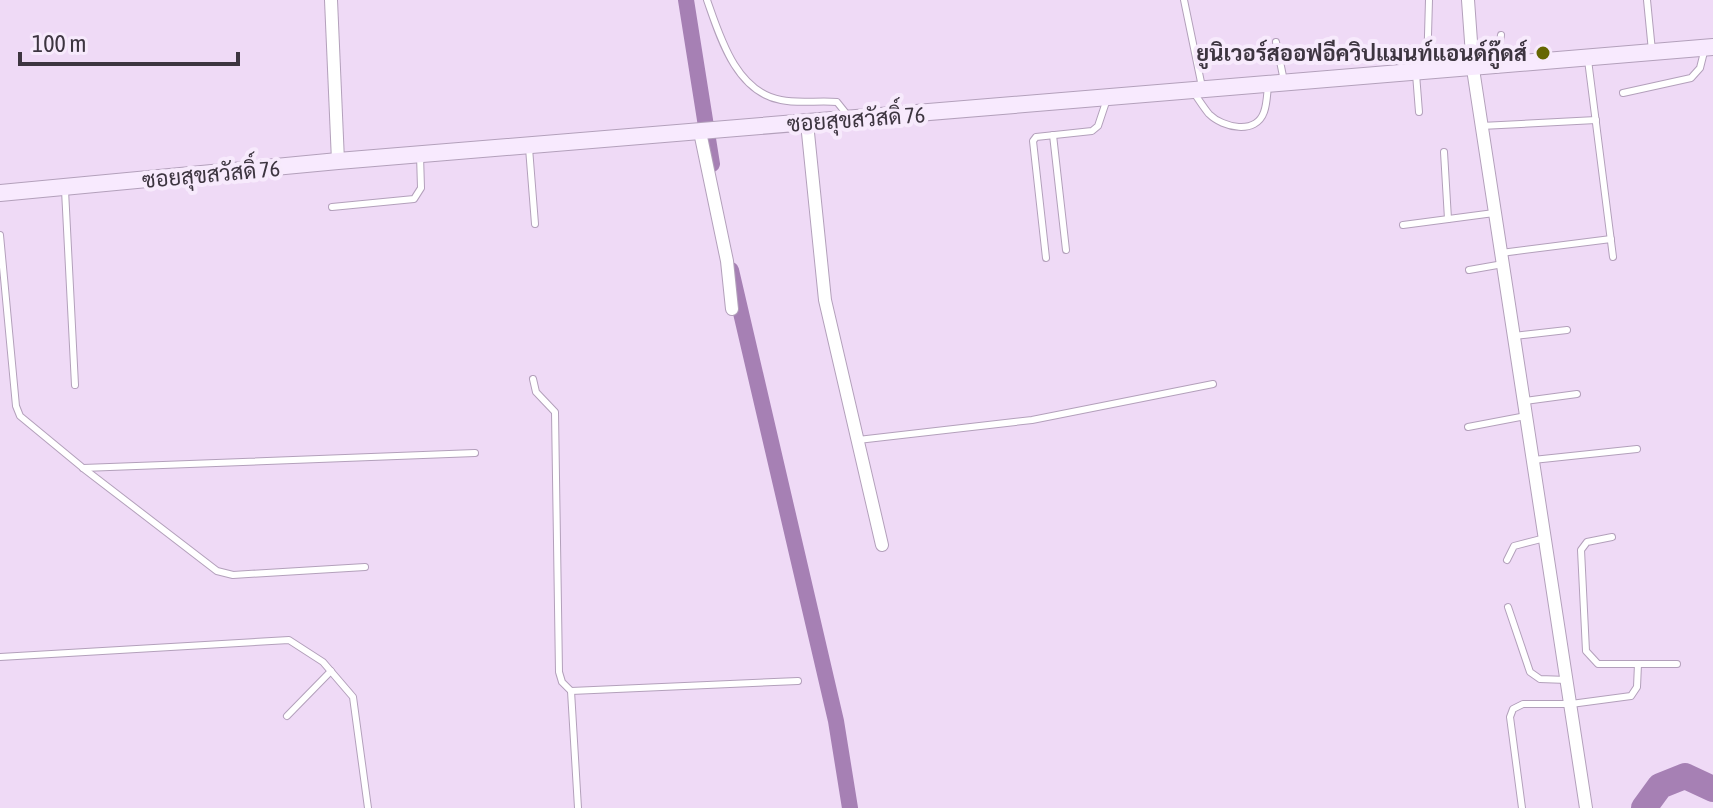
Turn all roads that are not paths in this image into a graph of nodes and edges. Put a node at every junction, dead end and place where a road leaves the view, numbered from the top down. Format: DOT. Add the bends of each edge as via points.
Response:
graph roads {
  1 [pos="331,0"];
  2 [pos="707,0"];
  3 [pos="1184,0"];
  4 [pos="1429,0"];
  5 [pos="1468,0"];
  6 [pos="1647,0"];
  7 [pos="1501,35"];
  8 [pos="1276,42"];
  9 [pos="1709,48"];
  10 [pos="1652,55"];
  11 [pos="1588,60"];
  12 [pos="1497,67"];
  13 [pos="1473,69"];
  14 [pos="1422,74"];
  15 [pos="1276,86"];
  16 [pos="1199,92"];
  17 [pos="1623,93"];
  18 [pos="1107,99"];
  19 [pos="1419,112"];
  20 [pos="852,120"];
  21 [pos="1596,120"];
  22 [pos="807,123"];
  23 [pos="1481,126"];
  24 [pos="702,132"];
  25 [pos="1053,135"];
  26 [pos="529,146"];
  27 [pos="1444,152"];
  28 [pos="420,155"];
  29 [pos="338,161"];
  30 [pos="64,187"];
  31 [pos="0,193"];
  32 [pos="332,207"];
  33 [pos="1495,213"];
  34 [pos="1448,219"];
  35 [pos="535,224"];
  36 [pos="1403,225"];
  37 [pos="0,235"];
  38 [pos="1611,239"];
  39 [pos="1066,250"];
  40 [pos="1613,257"];
  41 [pos="1046,258"];
  42 [pos="1502,258"];
  43 [pos="1469,270"];
  44 [pos="732,309"];
  45 [pos="1567,330"];
  46 [pos="1514,336"];
  47 [pos="533,379"];
  48 [pos="1213,384"];
  49 [pos="75,385"];
  50 [pos="1577,394"];
  51 [pos="1524,401"];
  52 [pos="1526,416"];
  53 [pos="1468,427"];
  54 [pos="858,440"];
  55 [pos="1637,449"];
  56 [pos="475,453"];
  57 [pos="1533,460"];
  58 [pos="83,468"];
  59 [pos="1612,537"];
  60 [pos="1545,538"];
  61 [pos="882,545"];
  62 [pos="1507,560"];
  63 [pos="365,567"];
  64 [pos="1508,607"];
  65 [pos="0,657"];
  66 [pos="1638,664"];
  67 [pos="1677,664"];
  68 [pos="331,671"];
  69 [pos="1567,680"];
  70 [pos="798,681"];
  71 [pos="571,691"];
  72 [pos="1571,704"];
  73 [pos="287,716"];
  74 [pos="368,808"];
  75 [pos="578,808"];
  76 [pos="1522,808"];
  77 [pos="1586,808"];
  1 -- 29 [label="street"];
  2 -- 20 [label="lane" via="732,63 761,92 779,100 837,102"];
  3 -- 16 [label="lane"];
  4 -- 14 [label="lane"];
  5 -- 13 [label="street"];
  6 -- 10 [label="lane"];
  7 -- 12 [label="lane"];
  8 -- 15 [label="lane"];
  9 -- 10 [label="street, ซอยสุขสวัสดิ์ 76"];
  9 -- 17 [label="lane" via="1691,78"];
  10 -- 11 [label="street, ซอยสุขสวัสดิ์ 76"];
  11 -- 12 [label="street, ซอยสุขสวัสดิ์ 76"];
  11 -- 21 [label="lane"];
  12 -- 13 [label="street, ซอยสุขสวัสดิ์ 76"];
  13 -- 14 [label="street, ซอยสุขสวัสดิ์ 76"];
  13 -- 23 [label="street"];
  14 -- 15 [label="street, ซอยสุขสวัสดิ์ 76"];
  14 -- 19 [label="lane"];
  15 -- 16 [label="street, ซอยสุขสวัสดิ์ 76"];
  15 -- 16 [label="lane" via="1258,121 1240,128 1210,115"];
  16 -- 18 [label="street, ซอยสุขสวัสดิ์ 76"];
  18 -- 20 [label="street, ซอยสุขสวัสดิ์ 76"];
  18 -- 25 [label="lane" via="1092,131"];
  20 -- 22 [label="street, ซอยสุขสวัสดิ์ 76"];
  21 -- 23 [label="lane"];
  21 -- 38 [label="lane"];
  22 -- 24 [label="street, ซอยสุขสวัสดิ์ 76"];
  22 -- 54 [label="street" via="825,300"];
  23 -- 33 [label="street"];
  24 -- 26 [label="street, ซอยสุขสวัสดิ์ 76"];
  24 -- 44 [label="street"];
  25 -- 39 [label="lane"];
  25 -- 41 [label="lane" via="1036,137 1032,147"];
  26 -- 28 [label="street, ซอยสุขสวัสดิ์ 76"];
  26 -- 35 [label="lane"];
  27 -- 34 [label="lane"];
  28 -- 29 [label="street, ซอยสุขสวัสดิ์ 76"];
  28 -- 32 [label="lane" via="421,188 414,199"];
  29 -- 30 [label="street, ซอยสุขสวัสดิ์ 76"];
  30 -- 31 [label="street, ซอยสุขสวัสดิ์ 76"];
  30 -- 49 [label="lane"];
  33 -- 34 [label="lane"];
  33 -- 42 [label="street"];
  34 -- 36 [label="lane"];
  37 -- 58 [label="lane" via="16,406 20,416"];
  38 -- 40 [label="lane"];
  38 -- 42 [label="lane"];
  42 -- 43 [label="lane"];
  42 -- 46 [label="street"];
  45 -- 46 [label="lane"];
  46 -- 51 [label="street"];
  47 -- 71 [label="lane" via="536,392 555,412 559,672"];
  48 -- 54 [label="lane" via="1032,420"];
  50 -- 51 [label="lane"];
  51 -- 52 [label="street"];
  52 -- 53 [label="lane"];
  52 -- 57 [label="street"];
  54 -- 61 [label="street"];
  55 -- 57 [label="lane"];
  56 -- 58 [label="lane"];
  57 -- 60 [label="street"];
  58 -- 63 [label="lane" via="217,571 233,575"];
  59 -- 66 [label="lane" via="1587,542 1581,550 1586,651 1598,664"];
  60 -- 62 [label="lane" via="1514,546"];
  60 -- 69 [label="street"];
  64 -- 69 [label="lane" via="1530,672 1540,679"];
  65 -- 68 [label="lane" via="289,640"];
  66 -- 67 [label="lane"];
  66 -- 72 [label="lane" via="1631,696"];
  68 -- 73 [label="lane"];
  68 -- 74 [label="lane" via="357,706"];
  69 -- 72 [label="street"];
  70 -- 71 [label="lane"];
  71 -- 75 [label="lane"];
  72 -- 76 [label="lane" via="1523,704 1513,709"];
  72 -- 77 [label="street"];
}
